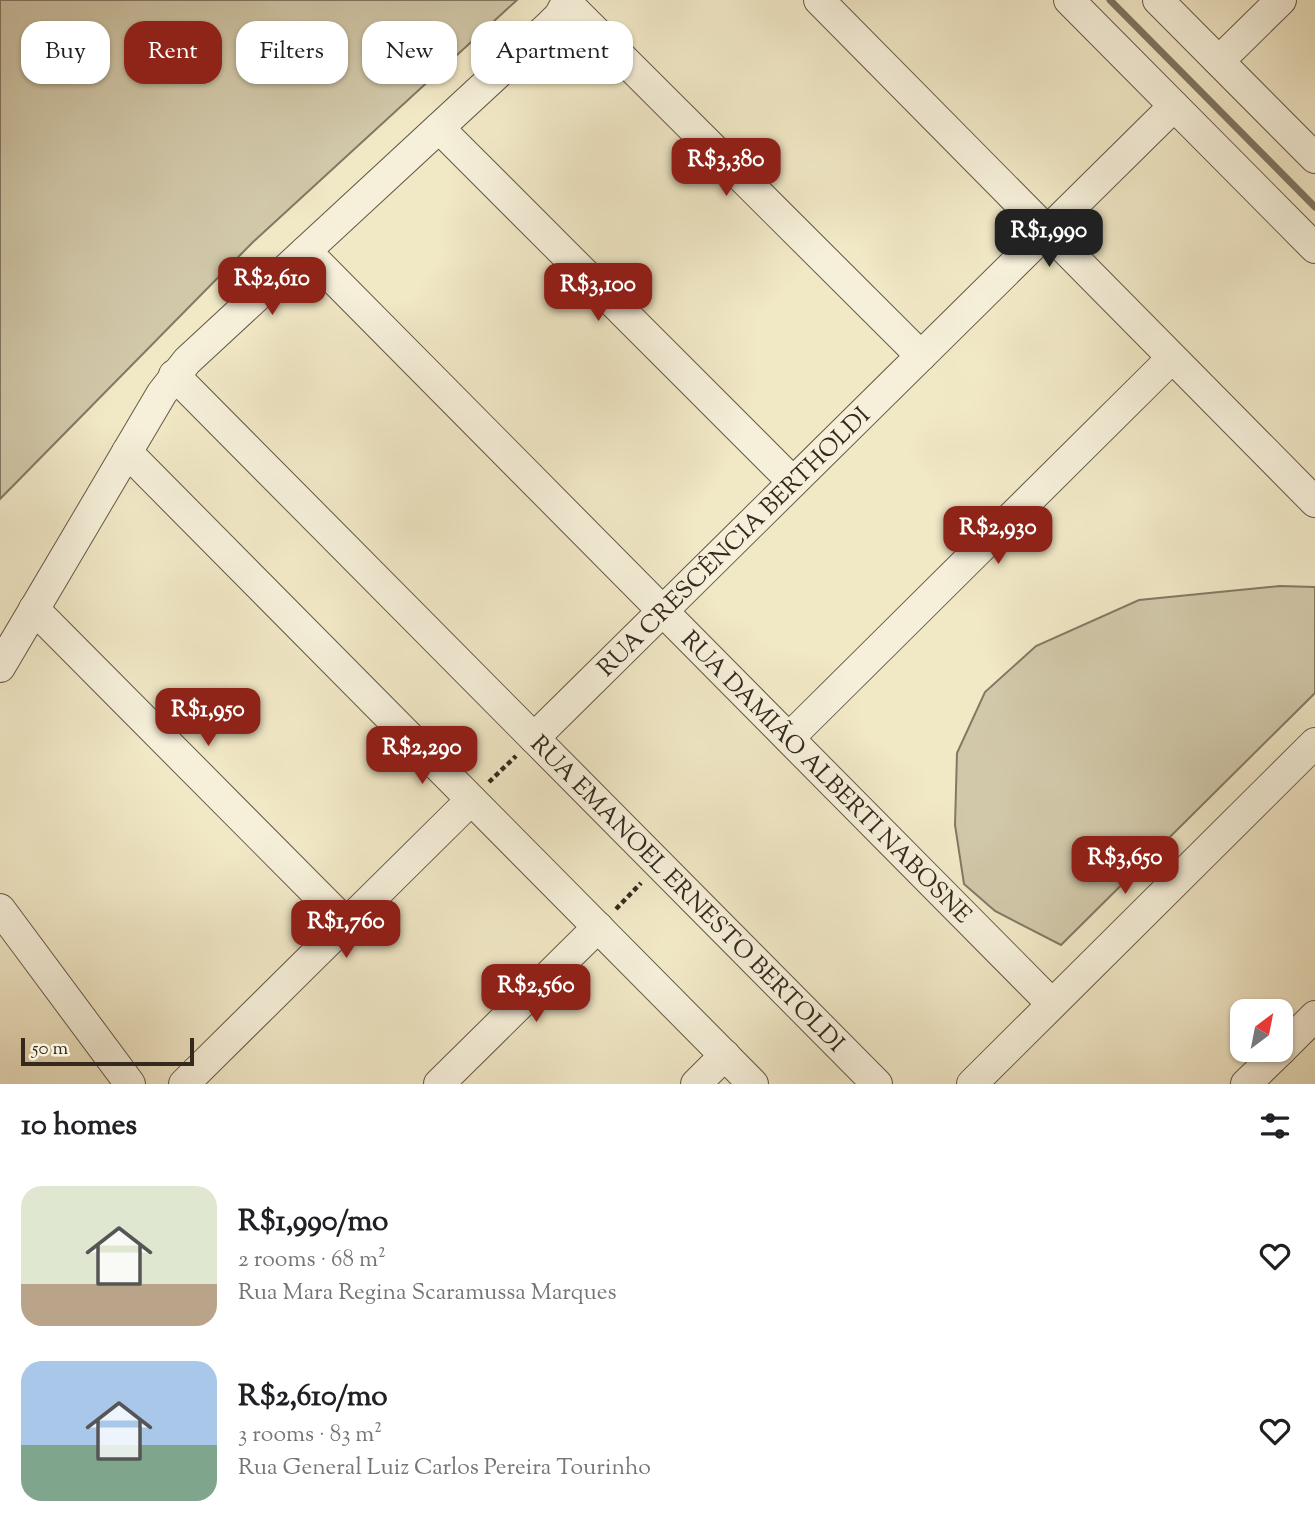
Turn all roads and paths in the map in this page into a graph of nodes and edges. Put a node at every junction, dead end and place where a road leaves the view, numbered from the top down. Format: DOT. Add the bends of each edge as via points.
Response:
graph roads {
  1 [pos="819,0"];
  2 [pos="1069,0"];
  3 [pos="1158,0"];
  4 [pos="1281,0"];
  5 [pos="568,2"];
  6 [pos="1219,61"];
  7 [pos="1174,106"];
  8 [pos="439,128"];
  9 [pos="1315,158"];
  10 [pos="1047,231"];
  11 [pos="1315,248"];
  12 [pos="306,251"];
  13 [pos="921,356"];
  14 [pos="1172,358"];
  15 [pos="174,375"];
  16 [pos="127,452"];
  17 [pos="793,482"];
  18 [pos="1315,502"];
  19 [pos="34,609"];
  20 [pos="663,611"];
  21 [pos="0,667"];
  22 [pos="534,738"];
  23 [pos="789,738"];
  24 [pos="1315,743"];
  25 [pos="471,800"];
  26 [pos="659,865"];
  27 [pos="0,909"];
  28 [pos="346,923"];
  29 [pos="598,927"];
  30 [pos="1052,1004"];
  31 [pos="1315,1016"];
  32 [pos="1293,1038"];
  33 [pos="725,1055"];
  34 [pos="1269,1062"];
  35 [pos="131,1084"];
  36 [pos="184,1084"];
  37 [pos="439,1084"];
  38 [pos="696,1084"];
  39 [pos="753,1084"];
  40 [pos="877,1084"];
  41 [pos="972,1084"];
  42 [pos="1246,1084"];
  1 -- 10 [label="street"];
  2 -- 7 [label="street"];
  3 -- 6 [label="street"];
  4 -- 6 [label="street"];
  5 -- 8 [label="street" via="549,26"];
  5 -- 13 [label="street"];
  6 -- 9 [label="street"];
  7 -- 10 [label="street, RUA CRESCÊNCIA BERTHOLDI"];
  7 -- 11 [label="street"];
  8 -- 12 [label="street"];
  8 -- 17 [label="street"];
  10 -- 13 [label="street, RUA CRESCÊNCIA BERTHOLDI"];
  10 -- 14 [label="street"];
  12 -- 15 [label="street"];
  12 -- 20 [label="street, RUA DAMIÃO ALBERTI NABOSNE"];
  13 -- 17 [label="street, RUA CRESCÊNCIA BERTHOLDI"];
  14 -- 18 [label="street"];
  14 -- 23 [label="street"];
  15 -- 16 [label="street"];
  15 -- 22 [label="street, RUA EMANOEL ERNESTO BERTOLDI"];
  16 -- 19 [label="street"];
  16 -- 25 [label="street"];
  17 -- 20 [label="street, RUA CRESCÊNCIA BERTHOLDI"];
  19 -- 21 [label="street"];
  19 -- 28 [label="street"];
  20 -- 22 [label="street, RUA CRESCÊNCIA BERTHOLDI"];
  20 -- 23 [label="street, RUA DAMIÃO ALBERTI NABOSNE"];
  22 -- 25 [label="path"];
  22 -- 26 [label="street, RUA EMANOEL ERNESTO BERTOLDI"];
  23 -- 30 [label="street, RUA DAMIÃO ALBERTI NABOSNE"];
  24 -- 30 [label="street"];
  25 -- 28 [label="street"];
  25 -- 29 [label="street"];
  26 -- 29 [label="path"];
  26 -- 40 [label="street, RUA EMANOEL ERNESTO BERTOLDI"];
  27 -- 35 [label="street"];
  28 -- 36 [label="street"];
  29 -- 33 [label="street"];
  29 -- 37 [label="street"];
  30 -- 41 [label="street"];
  31 -- 32 [label="street"];
  33 -- 38 [label="street"];
  33 -- 39 [label="street"];
  34 -- 42 [label="street"];
}
